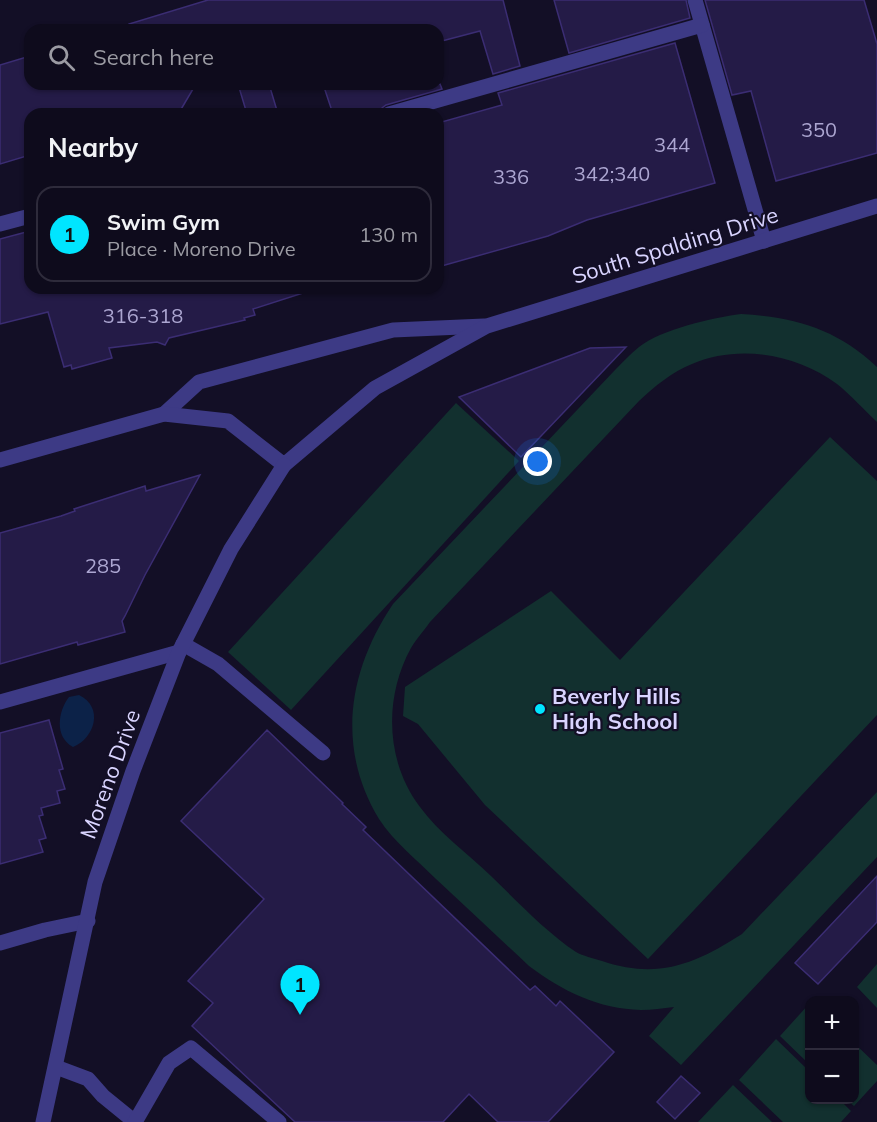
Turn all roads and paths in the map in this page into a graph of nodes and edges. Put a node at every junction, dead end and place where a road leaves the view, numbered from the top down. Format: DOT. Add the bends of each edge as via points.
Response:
graph roads {
  1 [pos="694,0"];
  2 [pos="702,25"];
  3 [pos="410,108"];
  4 [pos="877,206"];
  5 [pos="24,218"];
  6 [pos="0,224"];
  7 [pos="764,241"];
  8 [pos="487,326"];
  9 [pos="164,414"];
  10 [pos="0,460"];
  11 [pos="284,465"];
  12 [pos="181,648"];
  13 [pos="0,702"];
  14 [pos="323,753"];
  15 [pos="88,921"];
  16 [pos="0,943"];
  17 [pos="56,1067"];
  18 [pos="43,1122"];
  19 [pos="135,1122"];
  20 [pos="279,1122"];
  1 -- 2 [label="street"];
  2 -- 3 [label="street"];
  2 -- 7 [label="street"];
  4 -- 7 [label="street, South Spalding Drive"];
  5 -- 6 [label="street"];
  7 -- 8 [label="street, South Spalding Drive"];
  8 -- 9 [label="street, South Spalding Drive" via="393,330 199,382"];
  8 -- 11 [label="street, South Spalding Drive" via="375,387"];
  9 -- 10 [label="street, South Spalding Drive"];
  9 -- 11 [label="street, South Spalding Drive" via="228,421"];
  11 -- 12 [label="street, Moreno Drive" via="231,549"];
  12 -- 13 [label="street"];
  12 -- 14 [label="street" via="218,664"];
  12 -- 15 [label="street, Moreno Drive" via="95,882"];
  15 -- 16 [label="street"];
  15 -- 17 [label="street, Moreno Drive"];
  17 -- 18 [label="street, Moreno Drive"];
  17 -- 19 [label="street" via="88,1079"];
  19 -- 20 [label="street" via="169,1063 191,1048"];
}
